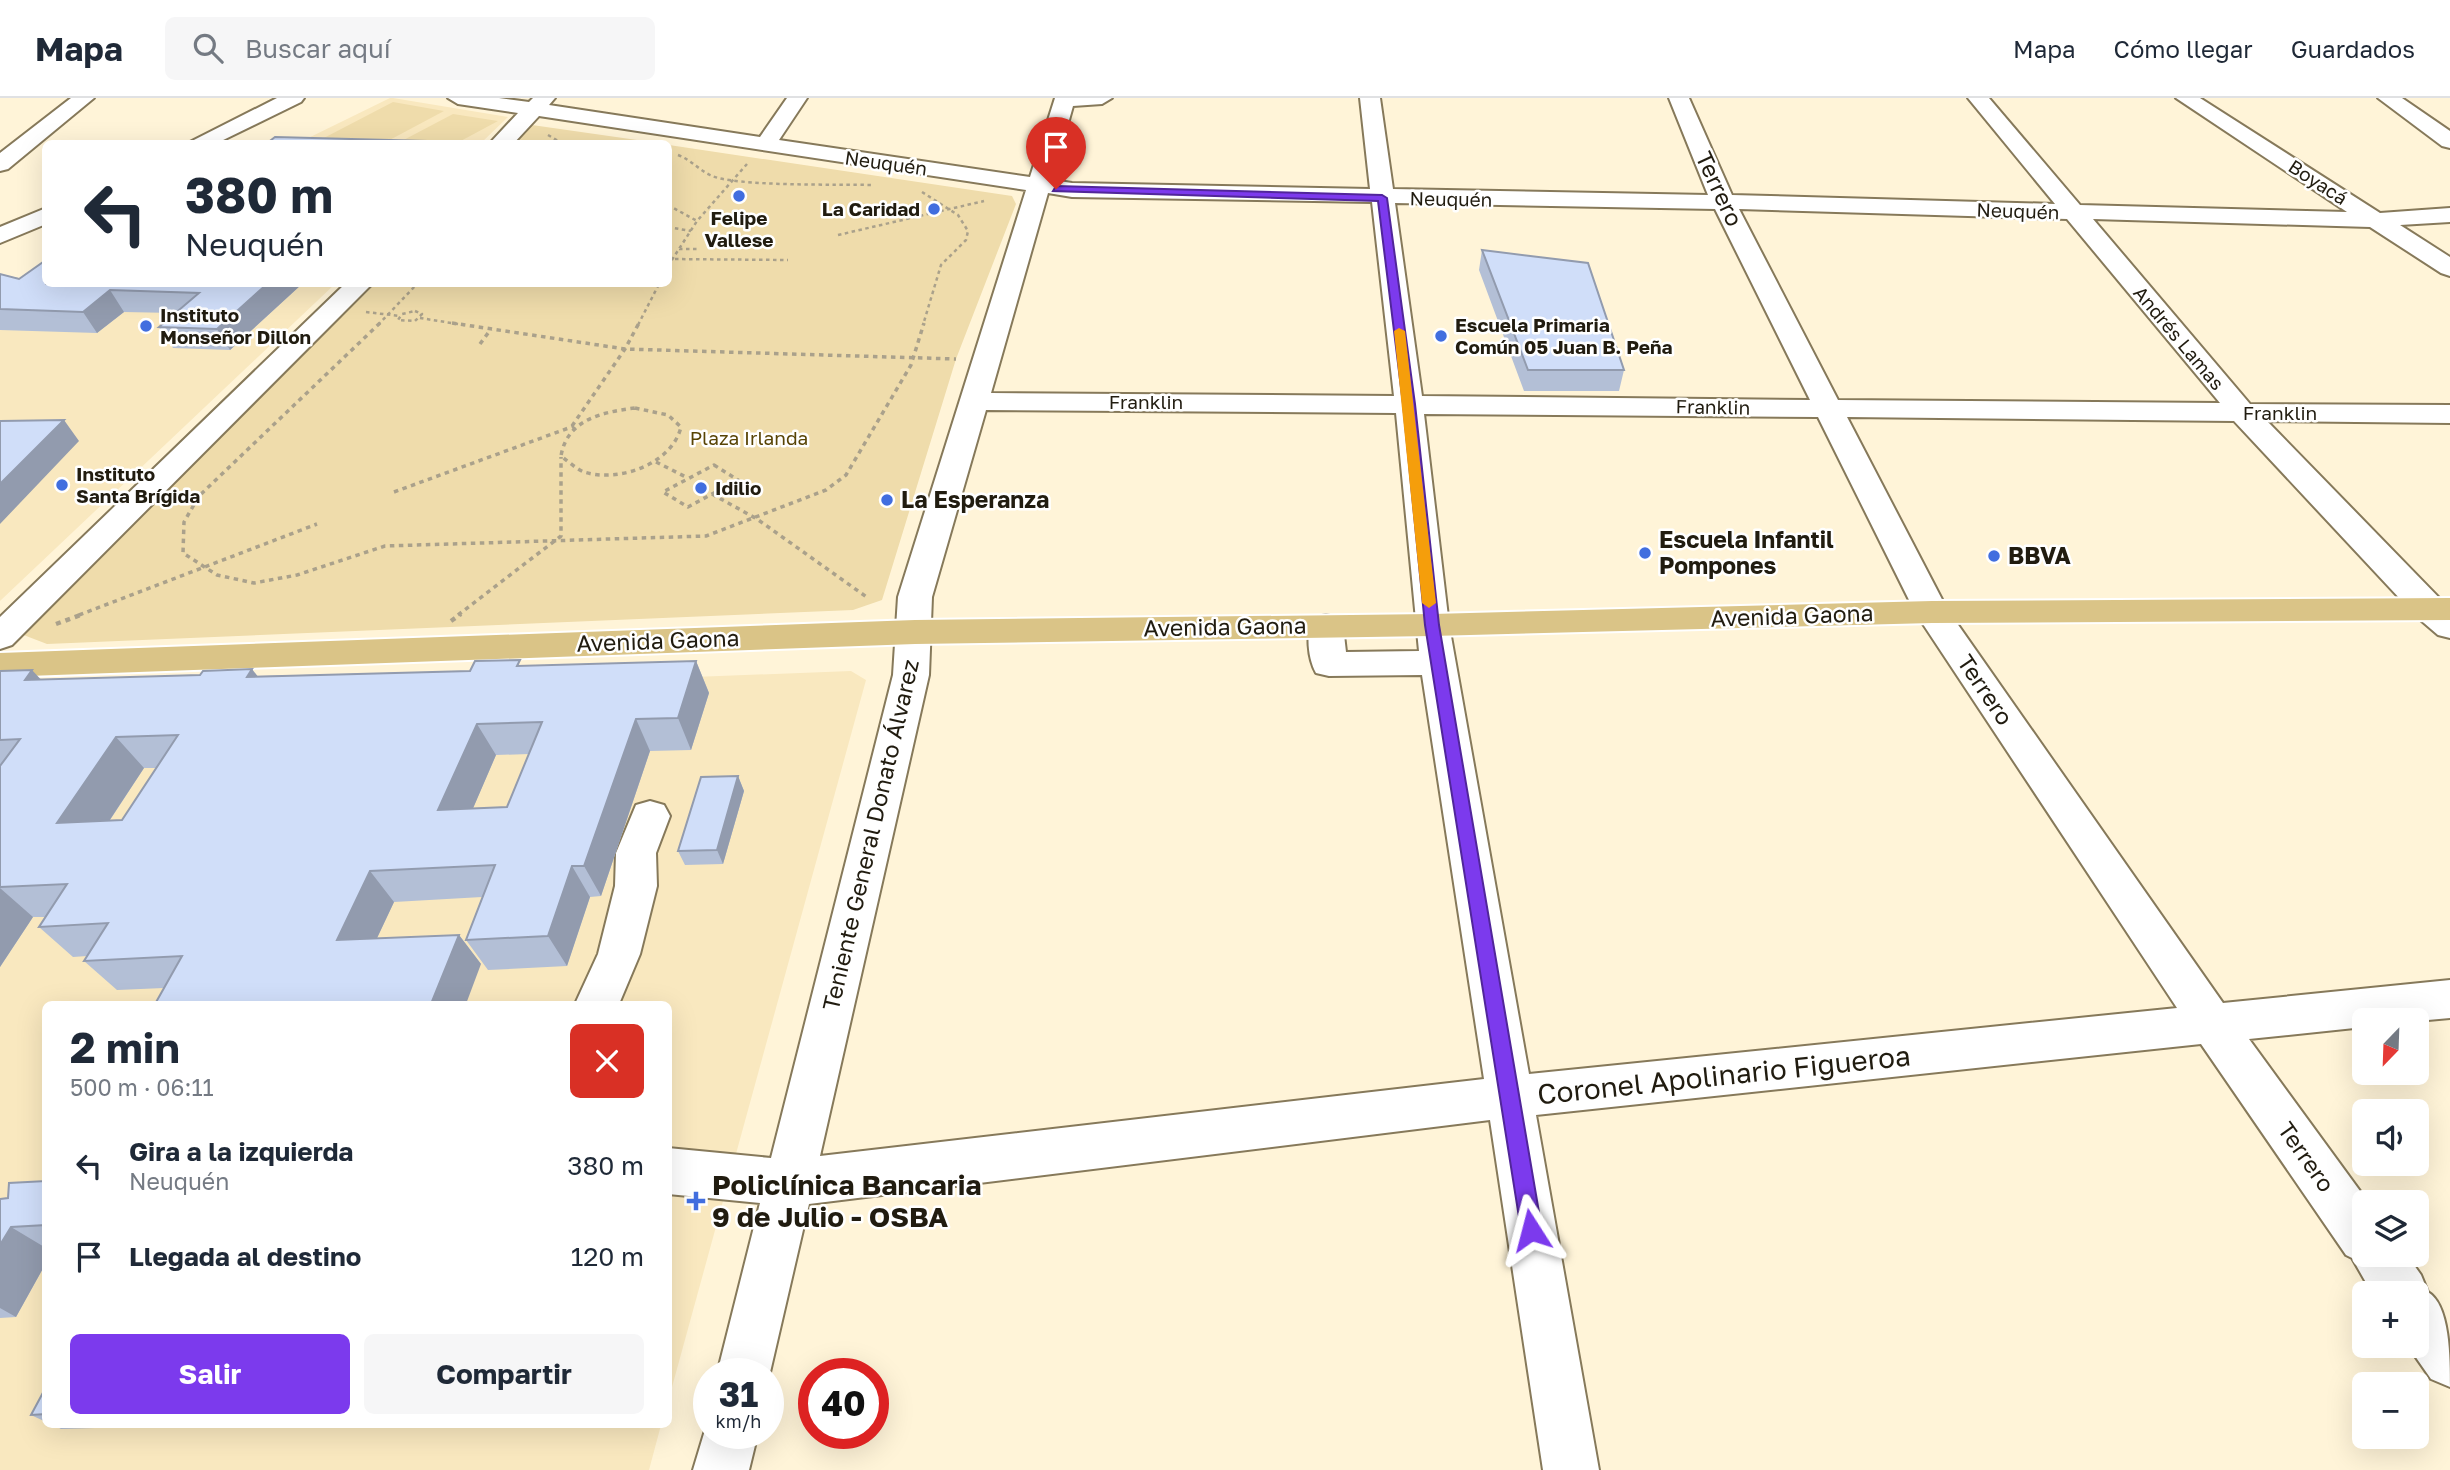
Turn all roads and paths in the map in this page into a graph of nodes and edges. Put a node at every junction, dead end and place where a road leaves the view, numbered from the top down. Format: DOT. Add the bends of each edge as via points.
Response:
graph roads {
  1 [pos="84,98"];
  2 [pos="294,98"];
  3 [pos="458,98"];
  4 [pos="797,98"];
  5 [pos="1102,98"];
  6 [pos="1370,98"];
  7 [pos="1679,98"];
  8 [pos="1979,98"];
  9 [pos="2186,98"];
  10 [pos="2388,98"];
  11 [pos="1065,99"];
  12 [pos="539,104"];
  13 [pos="205,140"];
  14 [pos="504,140"];
  15 [pos="2450,141"];
  16 [pos="765,145"];
  17 [pos="672,153"];
  18 [pos="0,164"];
  19 [pos="733,178"];
  20 [pos="885,185"];
  21 [pos="1040,187"];
  22 [pos="916,191"];
  23 [pos="1382,198"];
  24 [pos="1723,202"];
  25 [pos="672,207"];
  26 [pos="950,209"];
  27 [pos="2072,213"];
  28 [pos="2450,215"];
  29 [pos="42,217"];
  30 [pos="2375,220"];
  31 [pos="697,221"];
  32 [pos="672,228"];
  33 [pos="691,230"];
  34 [pos="838,235"];
  35 [pos="0,236"];
  36 [pos="679,249"];
  37 [pos="700,249"];
  38 [pos="672,257"];
  39 [pos="672,259"];
  40 [pos="788,260"];
  41 [pos="2450,268"];
  42 [pos="356,287"];
  43 [pos="413,287"];
  44 [pos="657,287"];
  45 [pos="420,318"];
  46 [pos="492,329"];
  47 [pos="480,344"];
  48 [pos="625,349"];
  49 [pos="914,358"];
  50 [pos="988,360"];
  51 [pos="976,401"];
  52 [pos="1409,404"];
  53 [pos="1830,408"];
  54 [pos="2243,413"];
  55 [pos="2450,415"];
  56 [pos="582,422"];
  57 [pos="571,427"];
  58 [pos="568,433"];
  59 [pos="561,456"];
  60 [pos="656,462"];
  61 [pos="688,478"];
  62 [pos="394,492"];
  63 [pos="712,494"];
  64 [pos="757,519"];
  65 [pos="317,524"];
  66 [pos="554,542"];
  67 [pos="204,568"];
  68 [pos="868,598"];
  69 [pos="1932,612"];
  70 [pos="2443,615"];
  71 [pos="51,626"];
  72 [pos="1326,626"];
  73 [pos="915,632"];
  74 [pos="0,637"];
  75 [pos="1435,644"];
  76 [pos="416,650"];
  77 [pos="0,665"];
  78 [pos="650,816"];
  79 [pos="2450,999"];
  80 [pos="598,1001"];
  81 [pos="2213,1025"];
  82 [pos="1509,1097"];
  83 [pos="672,1171"];
  84 [pos="791,1183"];
  85 [pos="2352,1221"];
  86 [pos="2429,1329"];
  87 [pos="748,1358"];
  88 [pos="2450,1360"];
  89 [pos="726,1449"];
  90 [pos="720,1470"];
  91 [pos="1571,1470"];
  1 -- 18 [label="street"];
  2 -- 13 [label="street"];
  3 -- 12 [label="street, Neuquén"];
  4 -- 16 [label="street"];
  5 -- 11 [label="street"];
  6 -- 23 [label="street"];
  7 -- 24 [label="street, Terrero"];
  8 -- 27 [label="street, Andrés Lamas"];
  9 -- 30 [label="street, Boyacá"];
  10 -- 15 [label="street"];
  11 -- 21 [label="street, Teniente General Donato Álvarez"];
  12 -- 14 [label="street"];
  12 -- 16 [label="street, Neuquén"];
  16 -- 19 [label="path"];
  16 -- 21 [label="street, Neuquén"];
  17 -- 19 [label="path" via="691,160 711,176"];
  19 -- 20 [label="path"];
  19 -- 31 [label="path"];
  21 -- 23 [label="street, Neuquén"];
  21 -- 26 [label="path"];
  21 -- 50 [label="street, Teniente General Donato Álvarez"];
  22 -- 26 [label="path"];
  23 -- 24 [label="street, Neuquén"];
  23 -- 52 [label="street"];
  24 -- 27 [label="street, Neuquén"];
  24 -- 53 [label="street, Terrero"];
  25 -- 31 [label="path"];
  26 -- 34 [label="path"];
  26 -- 49 [label="path" via="968,231 966,240 941,265"];
  27 -- 30 [label="street, Neuquén"];
  27 -- 54 [label="street, Andrés Lamas"];
  28 -- 30 [label="street, Neuquén"];
  29 -- 35 [label="street"];
  30 -- 41 [label="street, Boyacá"];
  31 -- 33 [label="path"];
  32 -- 33 [label="path"];
  33 -- 36 [label="path"];
  36 -- 37 [label="path"];
  36 -- 38 [label="path"];
  39 -- 40 [label="path"];
  42 -- 74 [label="street"];
  43 -- 67 [label="path" via="187,510 180,537 183,553"];
  44 -- 48 [label="path"];
  45 -- 45 [label="path" via="422,314 415,311 398,320"];
  45 -- 46 [label="path"];
  46 -- 47 [label="path"];
  46 -- 48 [label="path"];
  48 -- 49 [label="path"];
  48 -- 57 [label="path"];
  49 -- 50 [label="path"];
  49 -- 64 [label="path" via="846,475 826,490"];
  50 -- 51 [label="street, Teniente General Donato Álvarez"];
  51 -- 52 [label="street, Franklin"];
  51 -- 73 [label="street, Teniente General Donato Álvarez" via="915,597"];
  52 -- 53 [label="street, Franklin"];
  52 -- 75 [label="street"];
  53 -- 54 [label="street, Franklin"];
  53 -- 69 [label="street, Terrero"];
  54 -- 55 [label="street, Franklin"];
  54 -- 70 [label="street, Andrés Lamas"];
  56 -- 57 [label="path"];
  56 -- 58 [label="path"];
  56 -- 60 [label="path" via="635,408 670,414 682,429 680,440"];
  57 -- 58 [label="path"];
  57 -- 62 [label="path"];
  58 -- 59 [label="path"];
  59 -- 60 [label="path" via="569,465 593,474 625,472"];
  59 -- 66 [label="path" via="561,536"];
  60 -- 61 [label="path"];
  61 -- 63 [label="path" via="663,492 688,507"];
  61 -- 63 [label="path" via="714,465 737,480"];
  63 -- 64 [label="path"];
  64 -- 66 [label="path" via="698,537"];
  64 -- 68 [label="path"];
  65 -- 67 [label="path"];
  66 -- 67 [label="path" via="385,546 297,575 254,583"];
  66 -- 76 [label="path"];
  67 -- 71 [label="path"];
  69 -- 70 [label="main road, Avenida Gaona"];
  69 -- 75 [label="main road, Avenida Gaona"];
  69 -- 81 [label="street, Terrero"];
  72 -- 73 [label="main road, Avenida Gaona"];
  72 -- 75 [label="street" via="1329,664"];
  73 -- 76 [label="main road, Avenida Gaona"];
  73 -- 84 [label="street, Teniente General Donato Álvarez" via="911,675"];
  75 -- 82 [label="street"];
  76 -- 77 [label="main road, Avenida Gaona"];
  78 -- 80 [label="street" via="636,853 636,886 619,954"];
  79 -- 81 [label="street, Coronel Apolinario Figueroa"];
  81 -- 82 [label="street, Coronel Apolinario Figueroa"];
  81 -- 85 [label="street, Terrero"];
  82 -- 84 [label="street, Coronel Apolinario Figueroa"];
  82 -- 91 [label="street"];
  83 -- 84 [label="street, Coronel Apolinario Figueroa"];
  84 -- 87 [label="street, Teniente General Donato Álvarez"];
  86 -- 88 [label="street"];
  89 -- 90 [label="street"];
}
